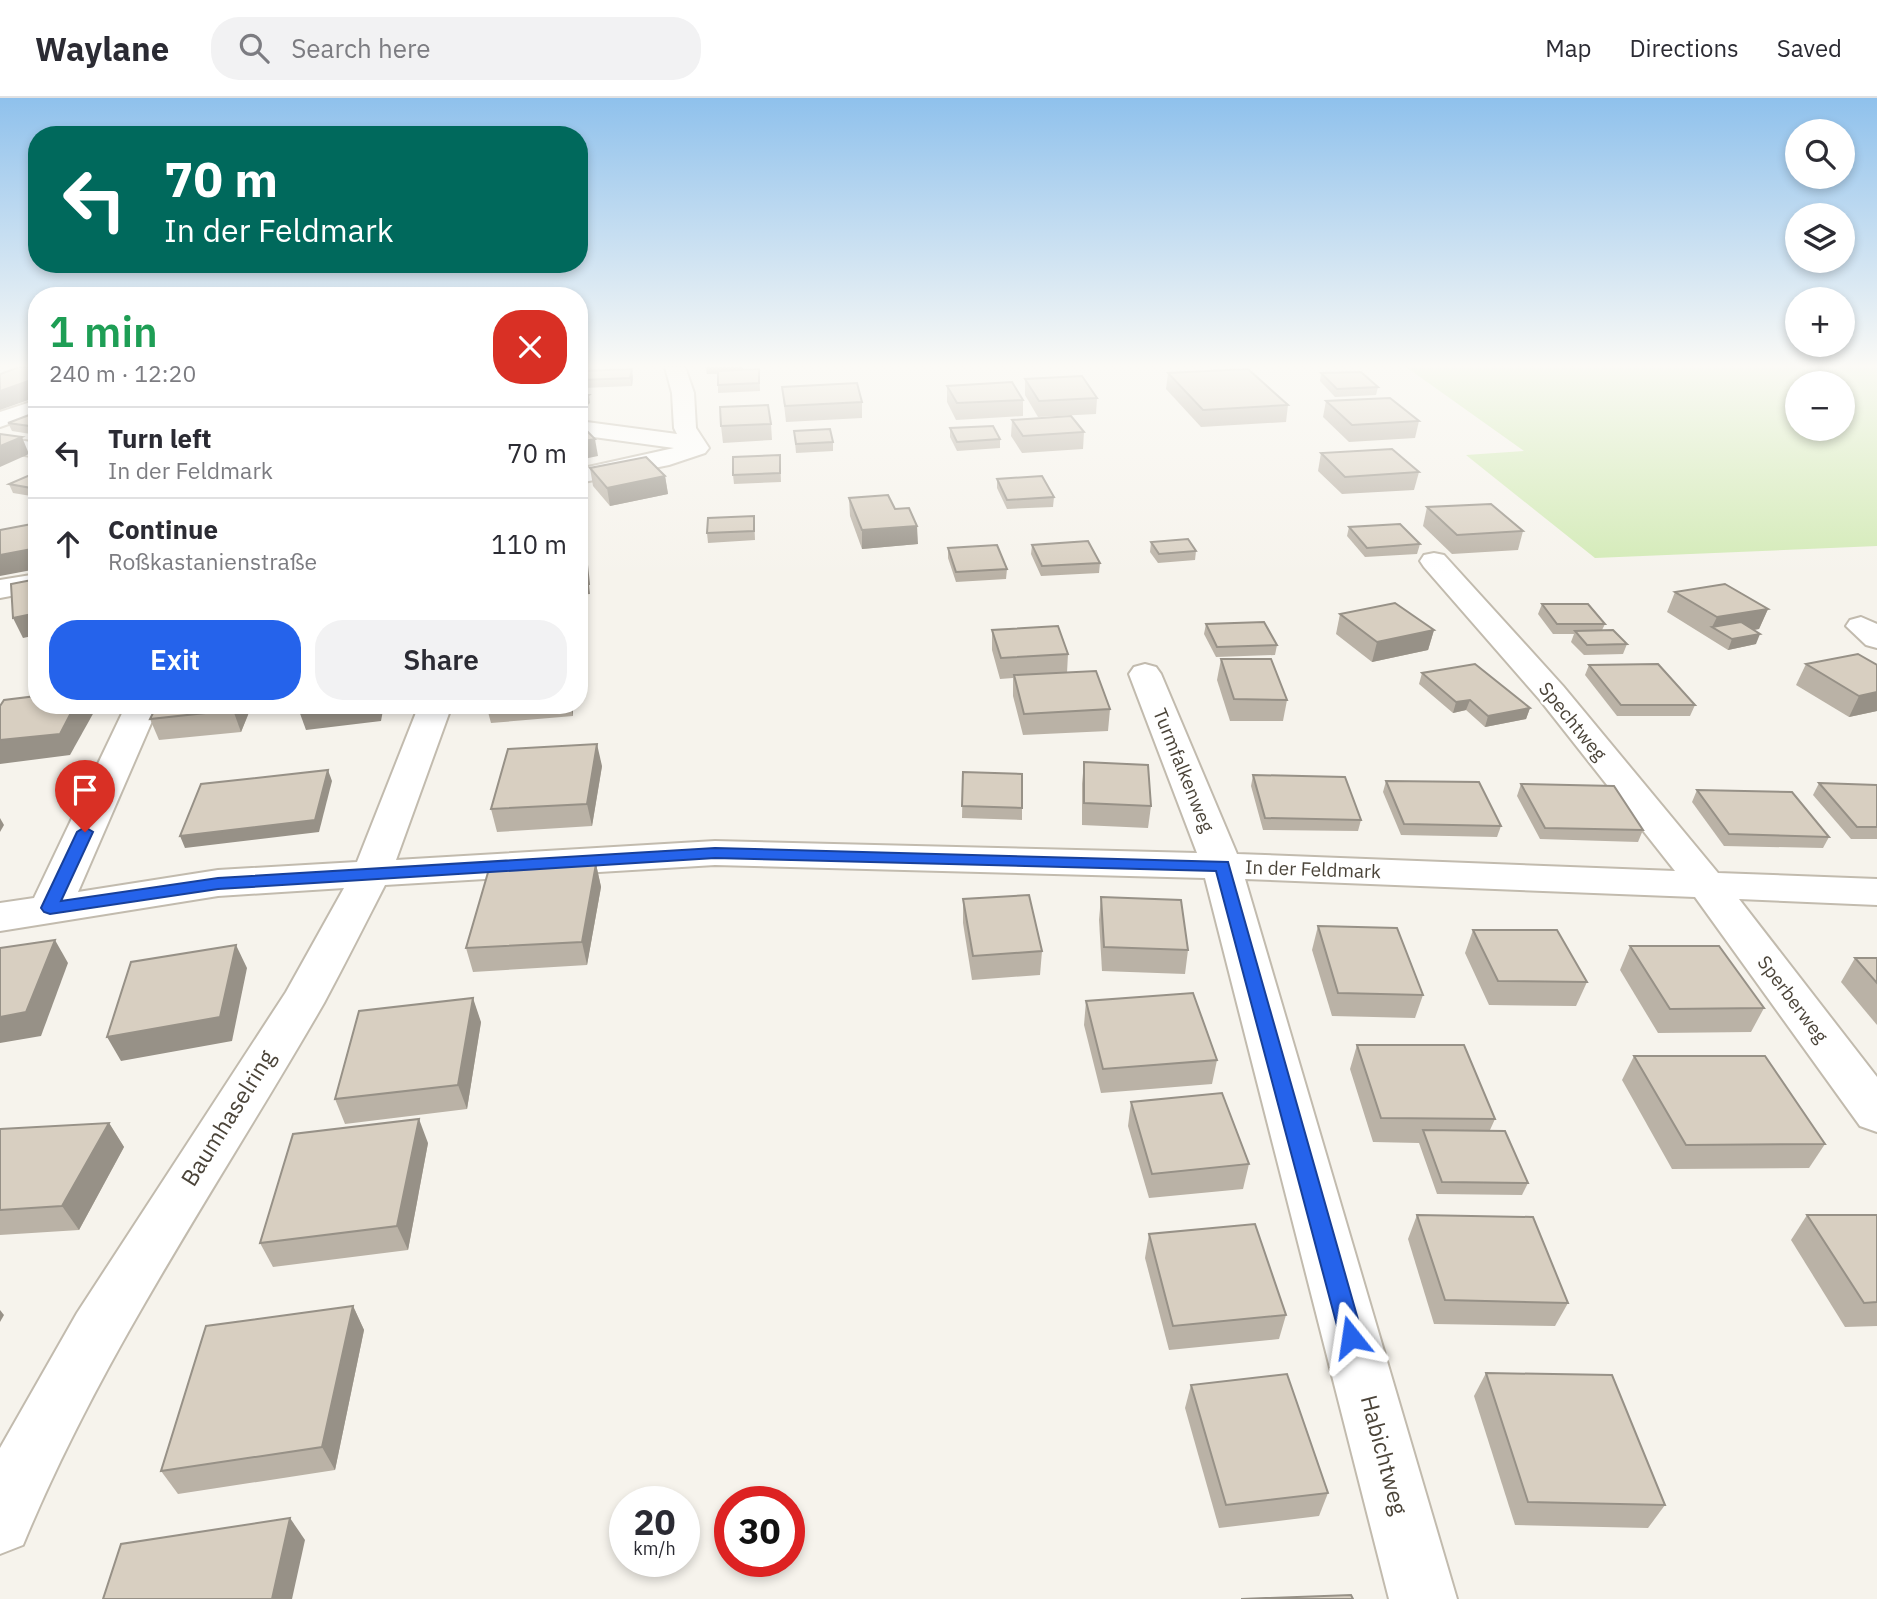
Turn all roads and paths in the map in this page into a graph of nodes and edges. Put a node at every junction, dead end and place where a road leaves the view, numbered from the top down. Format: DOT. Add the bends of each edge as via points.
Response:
graph roads {
  1 [pos="653,437"];
  2 [pos="690,437"];
  3 [pos="0,444"];
  4 [pos="697,448"];
  5 [pos="28,449"];
  6 [pos="588,474"];
  7 [pos="1434,561"];
  8 [pos="28,584"];
  9 [pos="0,589"];
  10 [pos="1145,674"];
  11 [pos="139,714"];
  12 [pos="433,714"];
  13 [pos="1222,866"];
  14 [pos="372,873"];
  15 [pos="1708,884"];
  16 [pos="1877,892"];
  17 [pos="50,908"];
  18 [pos="0,917"];
  19 [pos="1877,1113"];
  20 [pos="0,1522"];
  21 [pos="1423,1599"];
  1 -- 4 [label="street"];
  2 -- 4 [label="street"];
  3 -- 5 [label="street"];
  4 -- 6 [label="street"];
  7 -- 15 [label="street, Spechtweg" via="1517,653"];
  8 -- 9 [label="street"];
  10 -- 13 [label="street, Turmfalkenweg"];
  11 -- 17 [label="street"];
  12 -- 14 [label="street, Baumhaselring"];
  13 -- 14 [label="street, In der Feldmark" via="715,853"];
  13 -- 15 [label="street, In der Feldmark"];
  13 -- 21 [label="street, Habichtweg"];
  14 -- 17 [label="street, In der Feldmark" via="218,883"];
  14 -- 20 [label="street, Baumhaselring" via="303,1000 104,1320 20,1474"];
  15 -- 16 [label="street, In der Feldmark"];
  15 -- 19 [label="street, Sperberweg"];
  17 -- 18 [label="street, In der Feldmark"];
}
